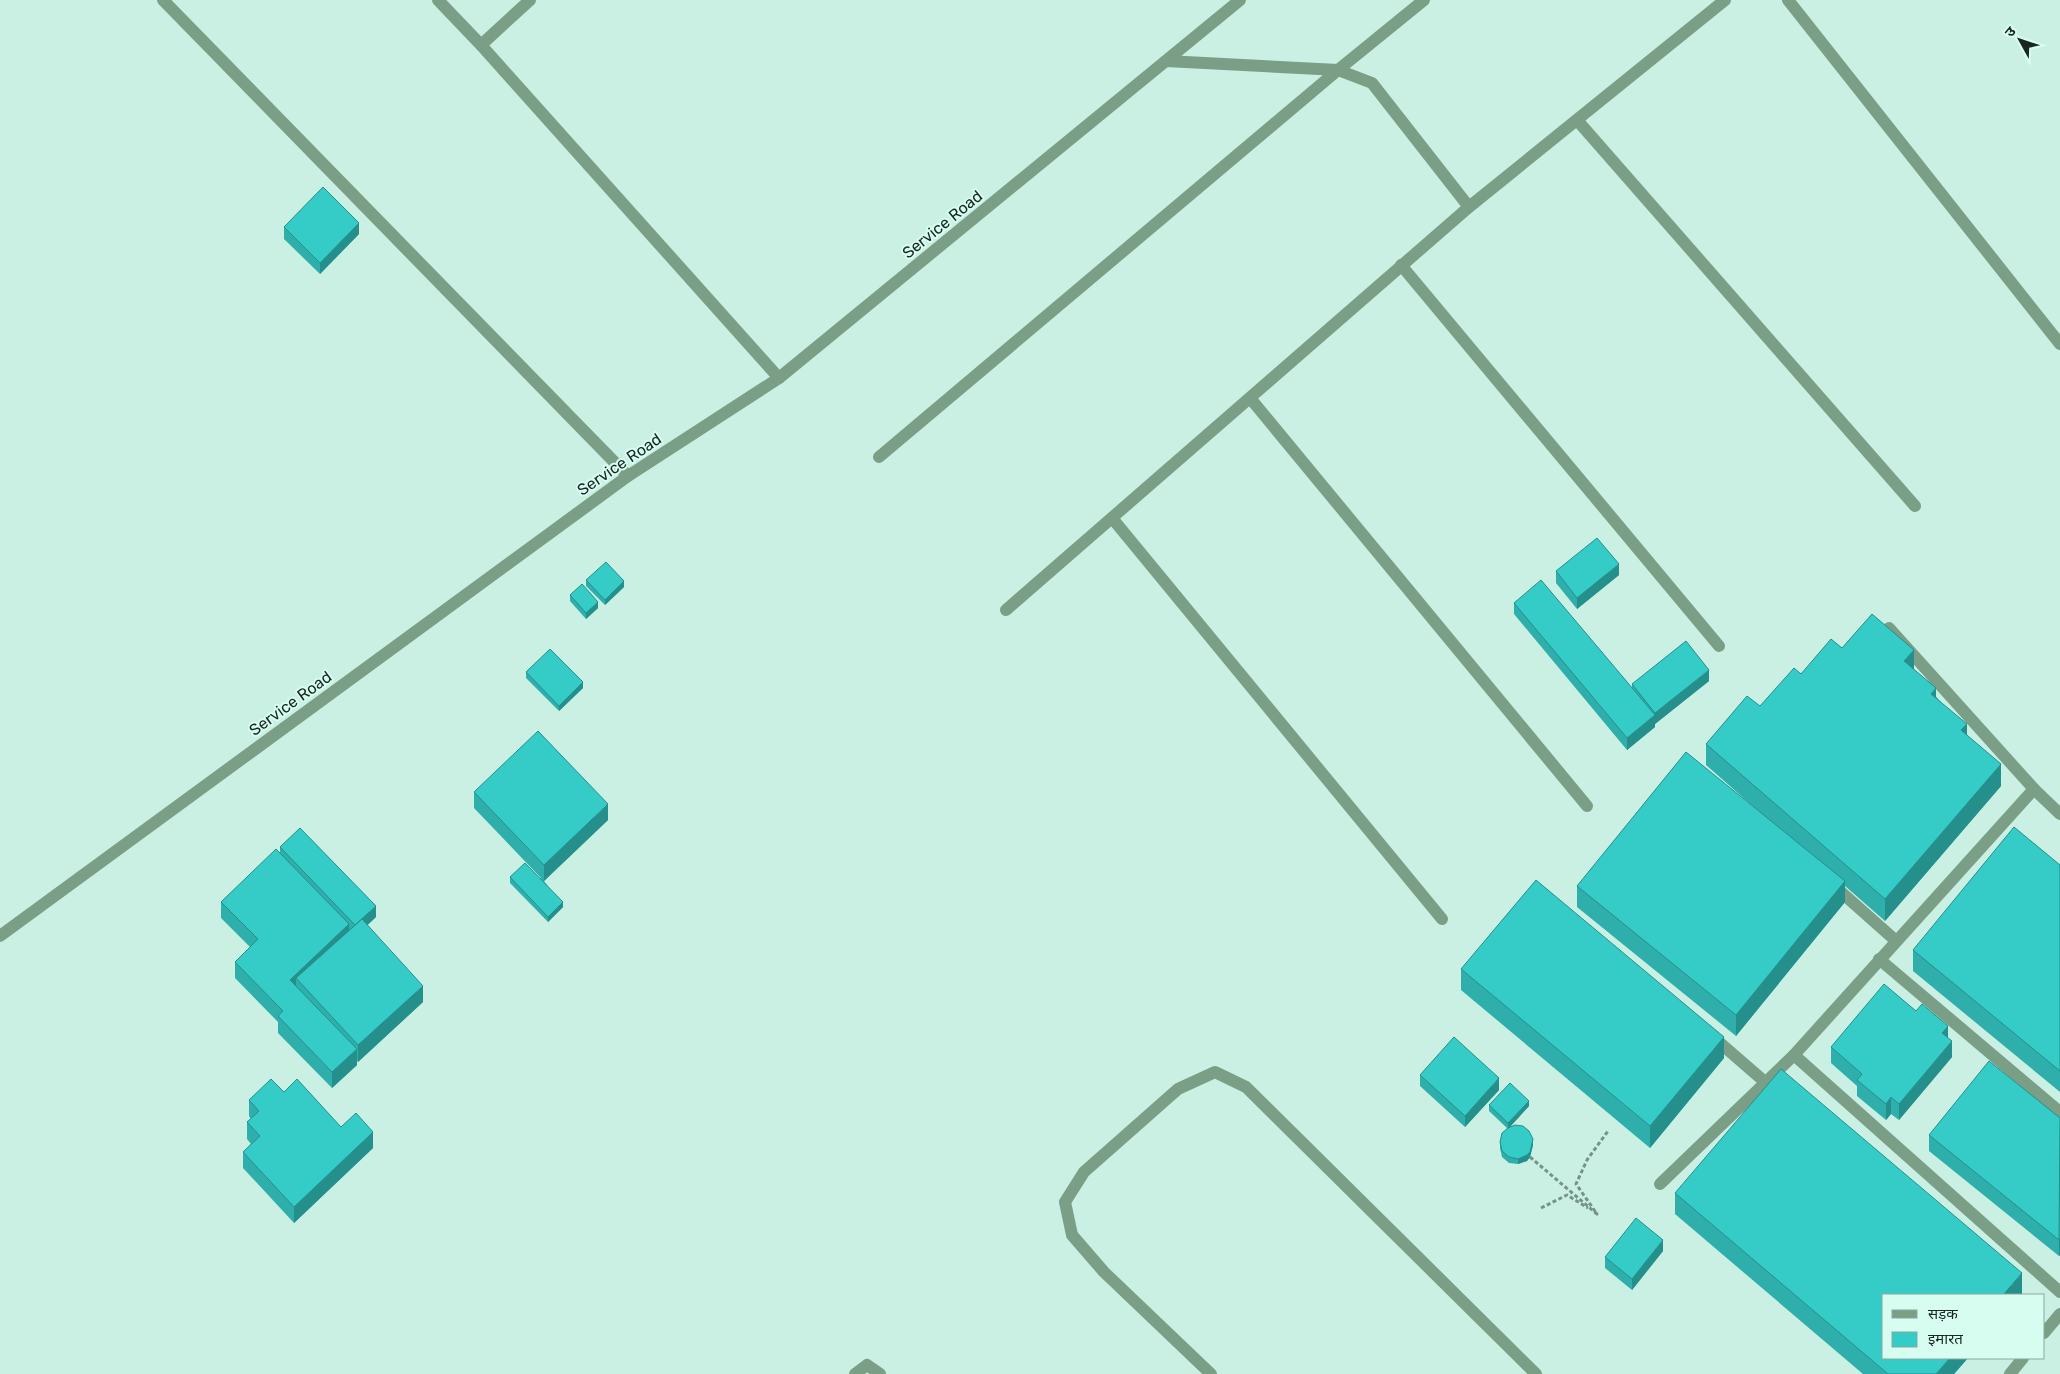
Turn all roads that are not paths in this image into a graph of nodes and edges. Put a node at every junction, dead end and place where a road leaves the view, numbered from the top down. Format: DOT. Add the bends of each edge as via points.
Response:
graph roads {
  1 [pos="163,0"];
  2 [pos="438,0"];
  3 [pos="530,0"];
  4 [pos="1240,0"];
  5 [pos="1424,0"];
  6 [pos="1725,0"];
  7 [pos="1788,0"];
  8 [pos="481,45"];
  9 [pos="1166,61"];
  10 [pos="1338,70"];
  11 [pos="1577,120"];
  12 [pos="1469,207"];
  13 [pos="1402,265"];
  14 [pos="2060,344"];
  15 [pos="779,378"];
  16 [pos="1250,398"];
  17 [pos="880,457"];
  18 [pos="628,476"];
  19 [pos="1915,506"];
  20 [pos="1112,518"];
  21 [pos="1006,610"];
  22 [pos="1889,628"];
  23 [pos="1719,646"];
  24 [pos="2034,789"];
  25 [pos="1587,806"];
  26 [pos="2060,814"];
  27 [pos="1822,876"];
  28 [pos="1442,918"];
  29 [pos="0,936"];
  30 [pos="1895,940"];
  31 [pos="1879,959"];
  32 [pos="1706,1031"];
  33 [pos="1794,1055"];
  34 [pos="1765,1082"];
  35 [pos="2060,1112"];
  36 [pos="1660,1184"];
  37 [pos="2060,1292"];
  38 [pos="2060,1314"];
  39 [pos="2045,1332"];
  40 [pos="2022,1359"];
  41 [pos="855,1374"];
  42 [pos="880,1374"];
  43 [pos="1211,1374"];
  44 [pos="1536,1374"];
  45 [pos="2010,1374"];
  1 -- 18 [label="street"];
  2 -- 8 [label="street"];
  3 -- 8 [label="street"];
  4 -- 9 [label="street, Service Road"];
  5 -- 10 [label="street"];
  6 -- 11 [label="street"];
  7 -- 14 [label="street"];
  8 -- 15 [label="street"];
  9 -- 10 [label="street"];
  9 -- 15 [label="street, Service Road"];
  10 -- 12 [label="street" via="1372,83"];
  10 -- 17 [label="street"];
  11 -- 12 [label="street"];
  11 -- 19 [label="street"];
  12 -- 13 [label="street"];
  13 -- 16 [label="street"];
  13 -- 23 [label="street"];
  15 -- 18 [label="street, Service Road"];
  16 -- 20 [label="street"];
  16 -- 25 [label="street"];
  18 -- 29 [label="street, Service Road"];
  20 -- 21 [label="street"];
  20 -- 28 [label="street"];
  22 -- 24 [label="street"];
  24 -- 26 [label="street"];
  24 -- 30 [label="street"];
  27 -- 30 [label="street"];
  30 -- 31 [label="street"];
  31 -- 33 [label="street"];
  31 -- 35 [label="street"];
  32 -- 34 [label="street"];
  33 -- 34 [label="street"];
  33 -- 37 [label="street"];
  34 -- 36 [label="street"];
  38 -- 39 [label="street"];
  40 -- 45 [label="street"];
  41 -- 42 [label="street" via="867,1365"];
  43 -- 44 [label="street" via="1104,1272 1072,1235 1065,1202 1084,1172 1178,1089 1215,1072 1246,1088"];
}
